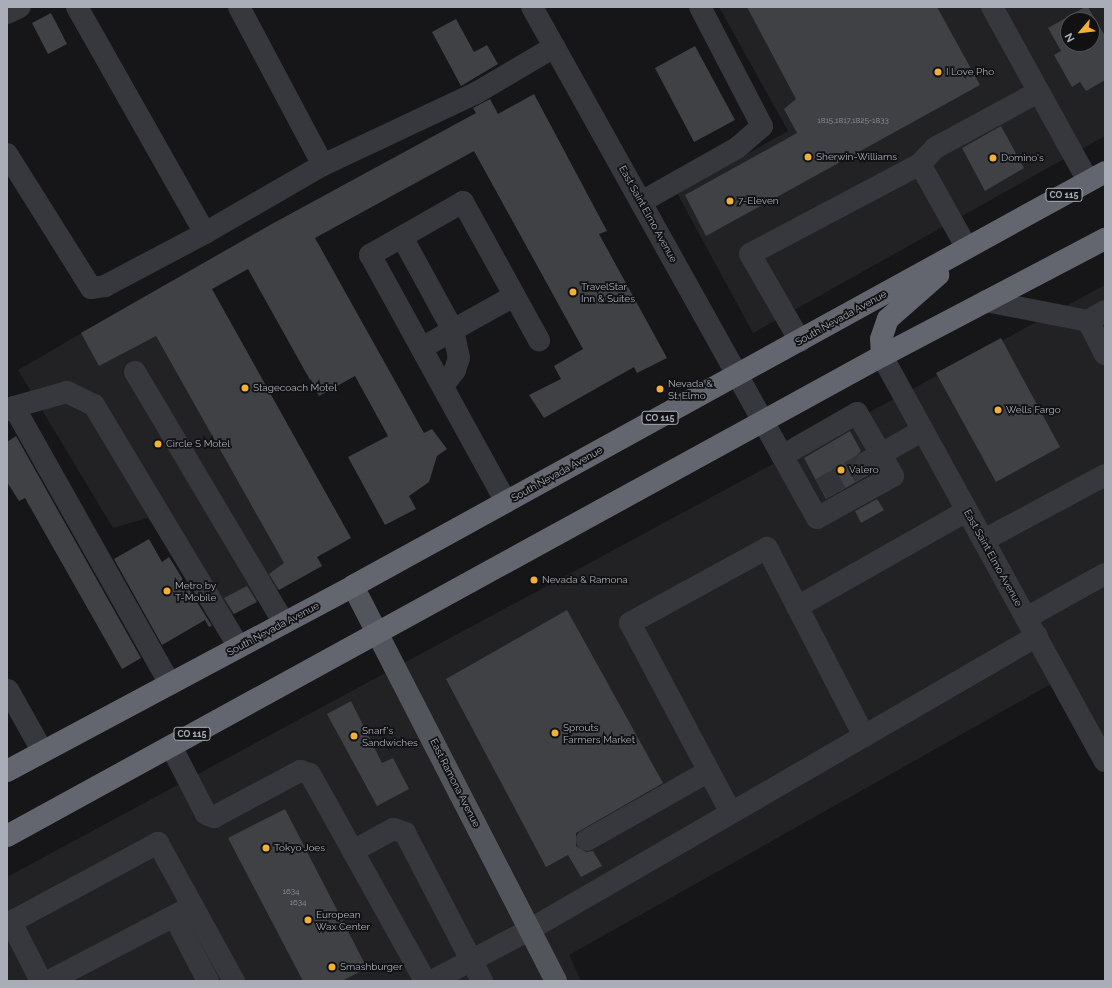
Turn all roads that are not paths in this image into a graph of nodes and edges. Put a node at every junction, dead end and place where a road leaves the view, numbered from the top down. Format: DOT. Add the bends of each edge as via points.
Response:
graph roads {
  1 [pos="20,7"];
  2 [pos="77,7"];
  3 [pos="239,7"];
  4 [pos="532,7"];
  5 [pos="700,7"];
  6 [pos="992,7"];
  7 [pos="7,13"];
  8 [pos="554,47"];
  9 [pos="1038,92"];
  10 [pos="7,154"];
  11 [pos="920,164"];
  12 [pos="323,165"];
  13 [pos="1097,177"];
  14 [pos="641,202"];
  15 [pos="205,233"];
  16 [pos="402,237"];
  17 [pos="1105,239"];
  18 [pos="967,248"];
  19 [pos="514,296"];
  20 [pos="986,301"];
  21 [pos="1097,316"];
  22 [pos="453,330"];
  23 [pos="539,340"];
  24 [pos="800,341"];
  25 [pos="422,348"];
  26 [pos="1105,354"];
  27 [pos="882,356"];
  28 [pos="135,372"];
  29 [pos="738,375"];
  30 [pos="443,386"];
  31 [pos="10,409"];
  32 [pos="763,421"];
  33 [pos="923,430"];
  34 [pos="782,456"];
  35 [pos="874,458"];
  36 [pos="1105,475"];
  37 [pos="506,502"];
  38 [pos="967,510"];
  39 [pos="984,540"];
  40 [pos="1105,574"];
  41 [pos="353,586"];
  42 [pos="797,607"];
  43 [pos="284,622"];
  44 [pos="1032,627"];
  45 [pos="377,633"];
  46 [pos="239,647"];
  47 [pos="170,684"];
  48 [pos="8,690"];
  49 [pos="864,736"];
  50 [pos="171,746"];
  51 [pos="43,752"];
  52 [pos="1105,761"];
  53 [pos="7,771"];
  54 [pos="709,772"];
  55 [pos="730,811"];
  56 [pos="7,836"];
  57 [pos="586,840"];
  58 [pos="353,851"];
  59 [pos="193,906"];
  60 [pos="174,916"];
  61 [pos="529,930"];
  62 [pos="471,960"];
  63 [pos="41,981"];
  64 [pos="49,981"];
  65 [pos="208,981"];
  66 [pos="234,981"];
  67 [pos="425,981"];
  68 [pos="432,981"];
  69 [pos="482,981"];
  70 [pos="556,981"];
  1 -- 7 [label="street"];
  2 -- 15 [label="street"];
  3 -- 12 [label="street"];
  4 -- 8 [label="street, East Saint Elmo Avenue"];
  5 -- 14 [label="street" via="762,126 737,148"];
  6 -- 9 [label="street"];
  8 -- 12 [label="street" via="476,93"];
  8 -- 14 [label="street, East Saint Elmo Avenue"];
  9 -- 11 [label="street" via="936,148"];
  9 -- 13 [label="street"];
  10 -- 15 [label="street" via="91,288 105,286"];
  11 -- 18 [label="street"];
  11 -- 24 [label="street" via="750,254"];
  12 -- 15 [label="street"];
  13 -- 18 [label="highway, South Nevada Avenue / CO 115"];
  14 -- 29 [label="street, East Saint Elmo Avenue"];
  16 -- 19 [label="street" via="463,202"];
  16 -- 22 [label="street"];
  16 -- 25 [label="street" via="370,255"];
  17 -- 20 [label="highway, CO 115"];
  18 -- 24 [label="highway, South Nevada Avenue / CO 115"];
  18 -- 27 [label="highway" via="888,319 880,339"];
  19 -- 22 [label="street"];
  19 -- 23 [label="street"];
  20 -- 21 [label="street"];
  20 -- 27 [label="highway, CO 115"];
  21 -- 26 [label="street"];
  22 -- 25 [label="street"];
  22 -- 30 [label="street" via="458,358 455,370"];
  24 -- 29 [label="highway, South Nevada Avenue / CO 115"];
  25 -- 30 [label="street"];
  27 -- 32 [label="highway, CO 115"];
  27 -- 33 [label="street, East Saint Elmo Avenue"];
  28 -- 43 [label="street"];
  29 -- 32 [label="street, East Saint Elmo Avenue"];
  29 -- 37 [label="highway, South Nevada Avenue / CO 115"];
  30 -- 37 [label="street"];
  31 -- 46 [label="street" via="67,392 94,404"];
  31 -- 47 [label="street"];
  32 -- 34 [label="street, East Saint Elmo Avenue"];
  32 -- 45 [label="highway, CO 115"];
  33 -- 35 [label="street"];
  33 -- 38 [label="street, East Saint Elmo Avenue"];
  34 -- 35 [label="street" via="857,413"];
  34 -- 35 [label="street, East Saint Elmo Avenue" via="813,493 817,518 892,476"];
  36 -- 39 [label="street"];
  37 -- 41 [label="highway, South Nevada Avenue / CO 115"];
  38 -- 39 [label="street, East Saint Elmo Avenue"];
  38 -- 42 [label="street"];
  39 -- 44 [label="street, East Saint Elmo Avenue"];
  40 -- 44 [label="street"];
  41 -- 43 [label="highway, South Nevada Avenue / CO 115"];
  41 -- 45 [label="main road, East Ramona Avenue"];
  42 -- 49 [label="street"];
  42 -- 54 [label="street" via="766,548 630,623"];
  43 -- 46 [label="highway, South Nevada Avenue / CO 115"];
  44 -- 49 [label="street"];
  44 -- 52 [label="street, East Saint Elmo Avenue"];
  45 -- 50 [label="highway, CO 115"];
  45 -- 61 [label="main road, East Ramona Avenue"];
  46 -- 47 [label="highway, South Nevada Avenue / CO 115"];
  47 -- 51 [label="highway, South Nevada Avenue / CO 115"];
  48 -- 51 [label="street"];
  49 -- 55 [label="street"];
  50 -- 56 [label="highway, CO 115"];
  50 -- 58 [label="street" via="206,814 214,817 300,771 310,774"];
  51 -- 53 [label="highway, South Nevada Avenue / CO 115"];
  54 -- 55 [label="street"];
  54 -- 57 [label="street"];
  55 -- 61 [label="street"];
  58 -- 62 [label="street" via="393,829 406,833"];
  58 -- 67 [label="street"];
  59 -- 60 [label="street"];
  59 -- 63 [label="street" via="158,843 11,922"];
  59 -- 66 [label="street"];
  60 -- 64 [label="street"];
  60 -- 65 [label="street"];
  61 -- 62 [label="street"];
  61 -- 70 [label="main road, East Ramona Avenue"];
  62 -- 68 [label="street"];
  62 -- 69 [label="street"];
}
